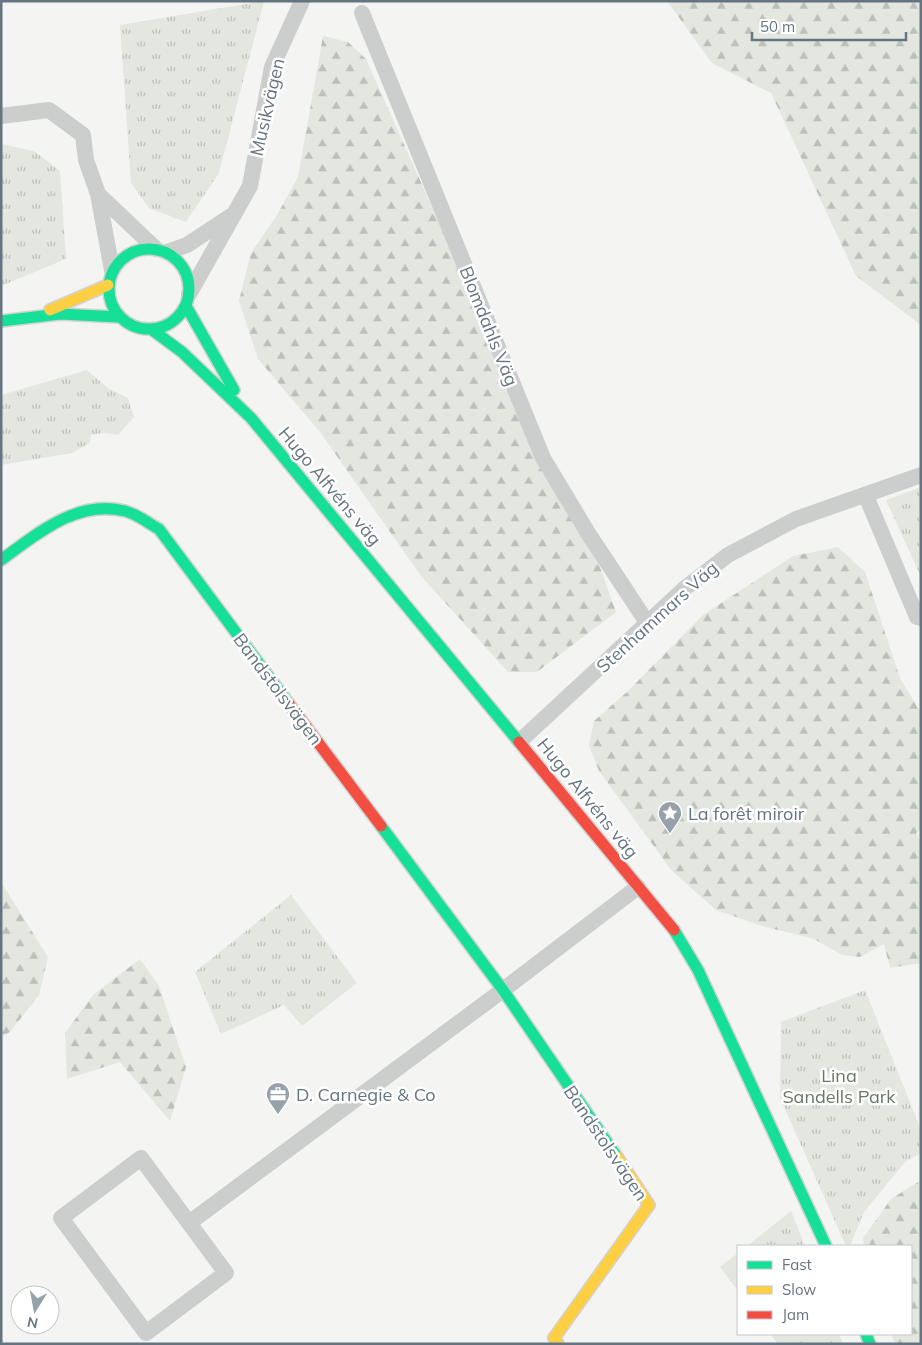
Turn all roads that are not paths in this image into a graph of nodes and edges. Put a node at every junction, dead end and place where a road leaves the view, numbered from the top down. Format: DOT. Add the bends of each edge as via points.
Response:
graph roads {
  1 [pos="302,1"];
  2 [pos="362,13"];
  3 [pos="1,116"];
  4 [pos="98,194"];
  5 [pos="235,213"];
  6 [pos="162,251"];
  7 [pos="110,277"];
  8 [pos="187,300"];
  9 [pos="41,314"];
  10 [pos="119,316"];
  11 [pos="1,321"];
  12 [pos="151,329"];
  13 [pos="251,418"];
  14 [pos="921,475"];
  15 [pos="866,496"];
  16 [pos="1,560"];
  17 [pos="921,618"];
  18 [pos="648,624"];
  19 [pos="520,742"];
  20 [pos="638,887"];
  21 [pos="503,990"];
  22 [pos="189,1223"];
  23 [pos="826,1245"];
  24 [pos="558,1344"];
  1 -- 5 [label="street, Musikvägen" via="272,67 250,186"];
  2 -- 18 [label="street, Blomdahls Väg" via="543,458"];
  3 -- 4 [label="street" via="49,110 84,135 86,160"];
  4 -- 6 [label="street"];
  4 -- 7 [label="street"];
  5 -- 6 [label="street, Musikvägen" via="187,245"];
  5 -- 8 [label="street, Musikvägen"];
  6 -- 7 [label="street" via="133,251 123,257"];
  6 -- 8 [label="street" via="184,268 188,280"];
  7 -- 9 [label="street"];
  7 -- 10 [label="street" via="110,301"];
  8 -- 12 [label="street" via="178,317"];
  8 -- 13 [label="street, Hugo Alfvéns väg"];
  9 -- 10 [label="street"];
  9 -- 11 [label="street"];
  10 -- 12 [label="street" via="133,327"];
  12 -- 13 [label="street, Hugo Alfvéns väg" via="182,352"];
  13 -- 19 [label="street, Hugo Alfvéns väg"];
  14 -- 15 [label="street, Stenhammars Väg"];
  15 -- 17 [label="street" via="917,617"];
  15 -- 18 [label="street, Stenhammars Väg" via="796,520 728,555 685,588"];
  16 -- 21 [label="street, Bandstolsvägen" via="58,520 87,509 125,511 159,528"];
  18 -- 19 [label="street, Stenhammars Väg"];
  19 -- 20 [label="street, Hugo Alfvéns väg"];
  20 -- 21 [label="street"];
  20 -- 23 [label="street, Hugo Alfvéns väg" via="672,926 698,970"];
  21 -- 22 [label="street"];
  21 -- 24 [label="street, Bandstolsvägen" via="649,1205 554,1338"];
  22 -- 22 [label="street" via="226,1273 146,1333 61,1218 141,1158"];
}
